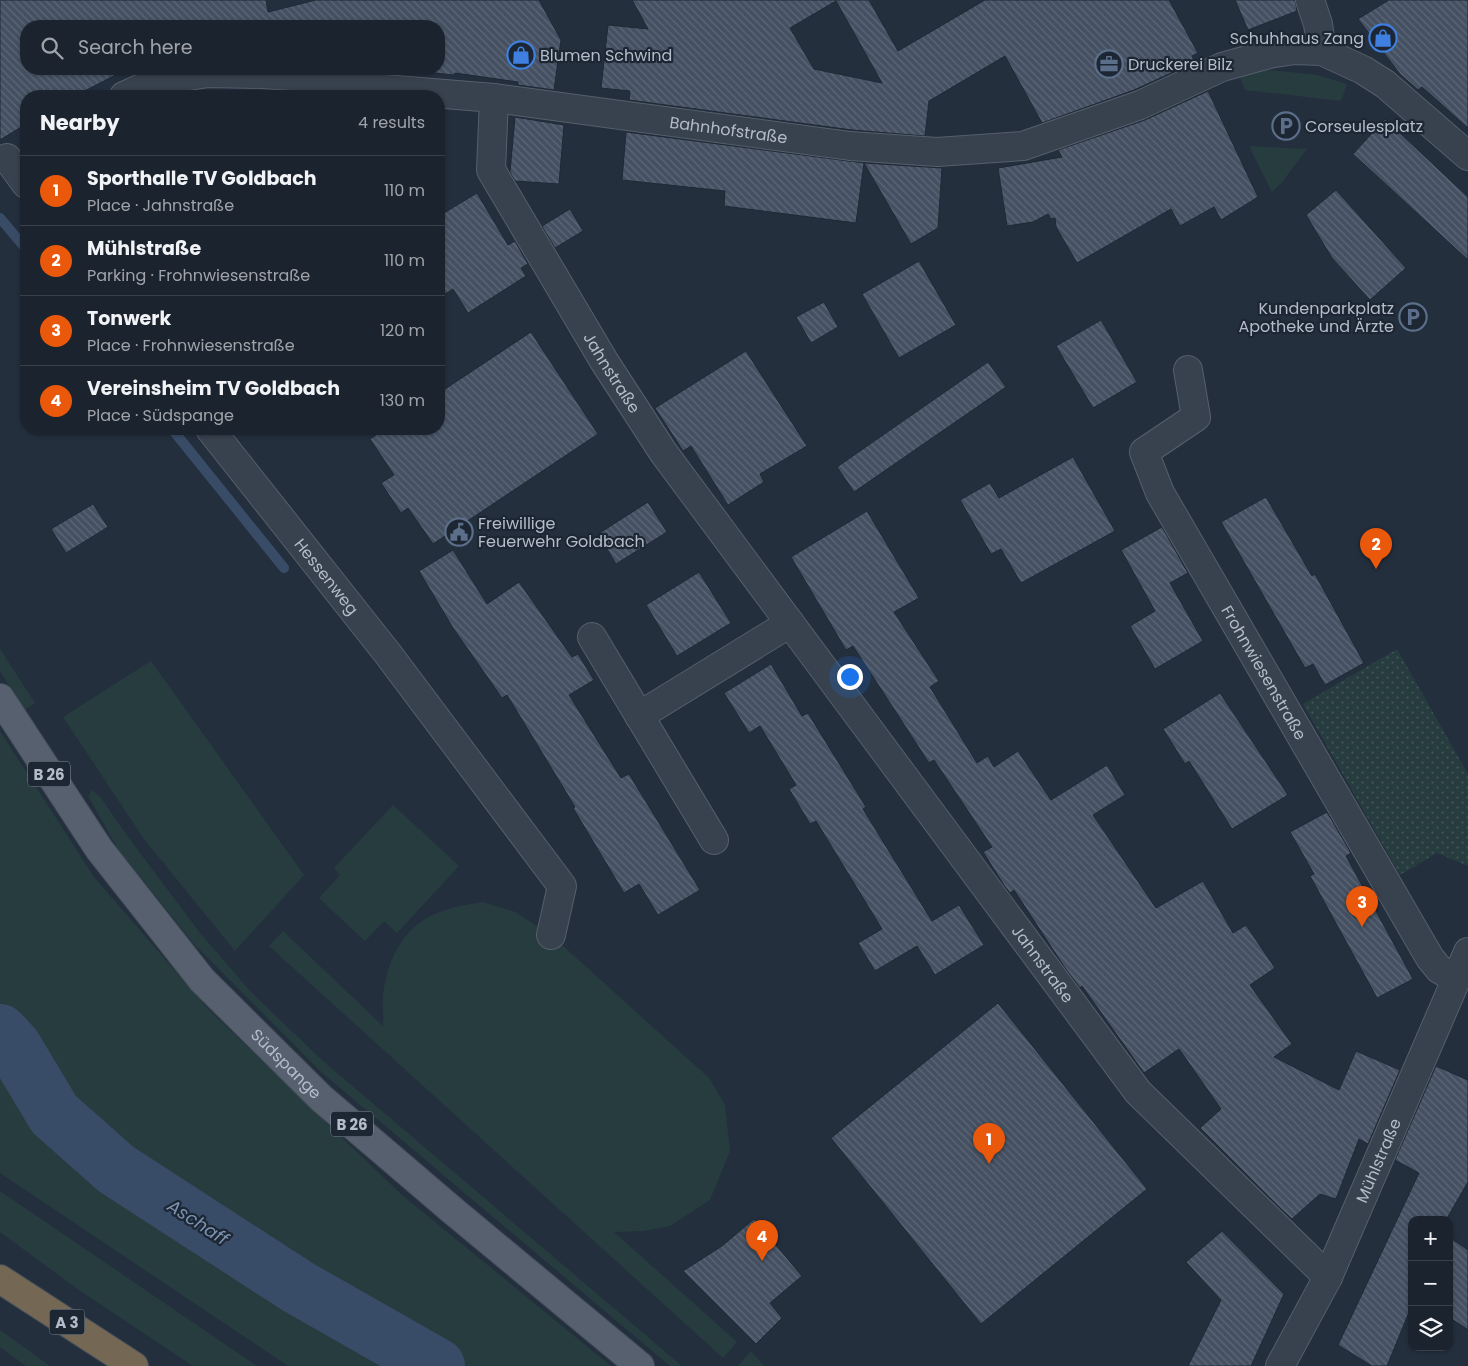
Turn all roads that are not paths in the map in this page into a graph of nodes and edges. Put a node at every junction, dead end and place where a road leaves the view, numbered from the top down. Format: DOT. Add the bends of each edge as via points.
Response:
graph roads {
  1 [pos="1310,0"];
  2 [pos="1322,52"];
  3 [pos="196,75"];
  4 [pos="258,75"];
  5 [pos="138,90"];
  6 [pos="396,90"];
  7 [pos="445,94"];
  8 [pos="494,98"];
  9 [pos="11,156"];
  10 [pos="1468,156"];
  11 [pos="20,173"];
  12 [pos="1188,370"];
  13 [pos="215,435"];
  14 [pos="790,623"];
  15 [pos="592,637"];
  16 [pos="0,698"];
  17 [pos="639,716"];
  18 [pos="714,840"];
  19 [pos="551,935"];
  20 [pos="1468,952"];
  21 [pos="1456,979"];
  22 [pos="1328,1277"];
  23 [pos="0,1279"];
  24 [pos="134,1366"];
  25 [pos="640,1366"];
  26 [pos="1280,1366"];
  1 -- 2 [label="street"];
  2 -- 8 [label="street, Bahnhofstraße" via="1294,50 1222,67 1140,105 1024,146 937,152 850,146"];
  2 -- 10 [label="street, Bahnhofstraße" via="1363,70 1385,84"];
  3 -- 5 [label="street, Bahnhofstraße" via="158,81"];
  4 -- 6 [label="street, Bahnhofstraße" via="308,77"];
  7 -- 8 [label="street, Bahnhofstraße"];
  8 -- 14 [label="street, Jahnstraße" via="491,170 604,361 663,452"];
  9 -- 11 [label="street"];
  12 -- 21 [label="street, Frohnwiesenstraße" via="1196,417 1144,452 1160,493 1430,958 1439,969"];
  13 -- 19 [label="street, Hessenweg" via="388,654 562,886"];
  14 -- 17 [label="street"];
  14 -- 22 [label="street, Jahnstraße" via="1138,1092"];
  15 -- 17 [label="street"];
  16 -- 25 [label="main road, Südspange / B 26" via="99,849 202,980 322,1098"];
  17 -- 18 [label="street"];
  20 -- 21 [label="street, Mühlstraße"];
  21 -- 22 [label="street, Mühlstraße"];
  22 -- 26 [label="street, Mühlstraße"];
  23 -- 24 [label="highway, A 3"];
}
